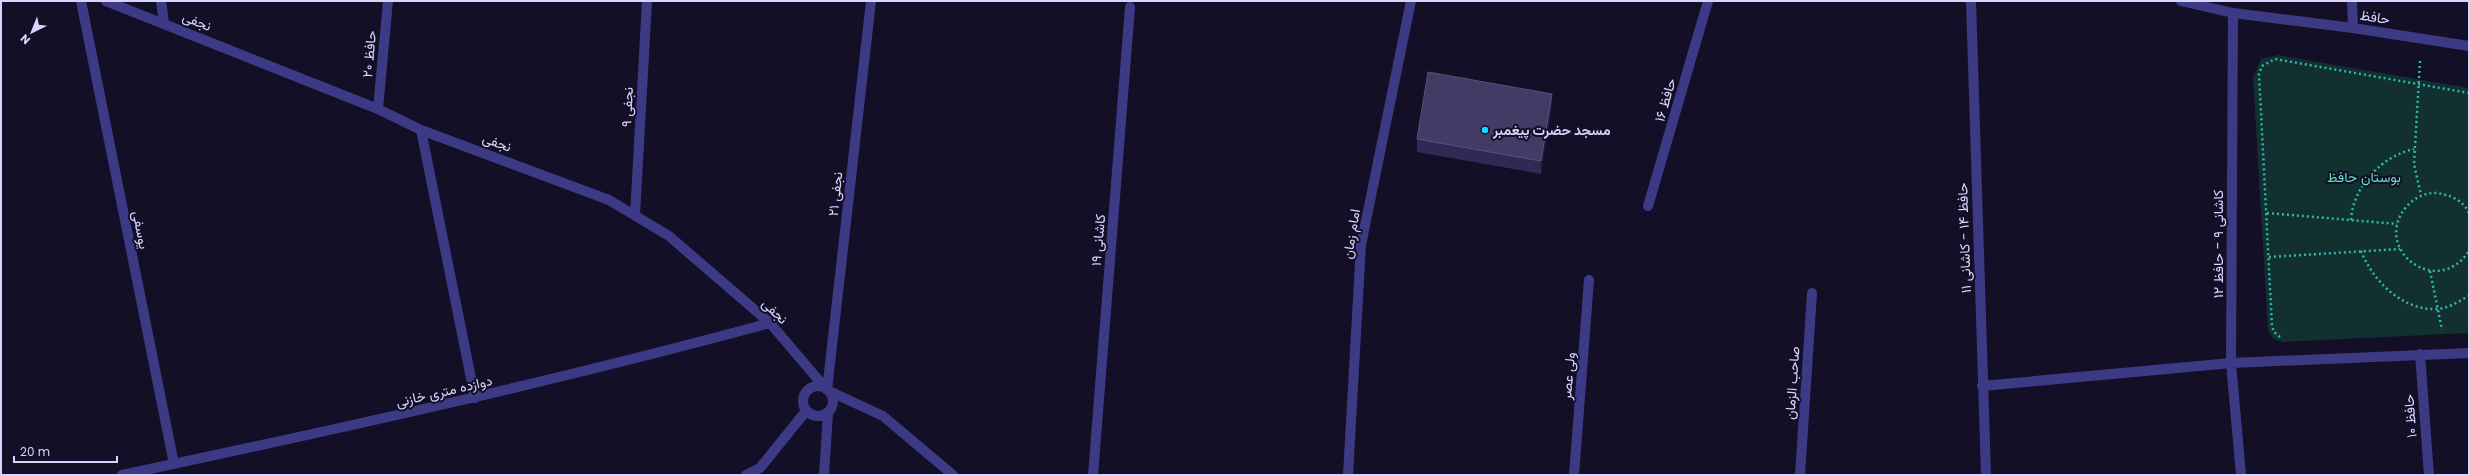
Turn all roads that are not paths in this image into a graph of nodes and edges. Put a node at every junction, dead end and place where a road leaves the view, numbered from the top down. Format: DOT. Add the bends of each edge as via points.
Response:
graph roads {
  1 [pos="81,1"];
  2 [pos="106,1"];
  3 [pos="161,1"];
  4 [pos="388,1"];
  5 [pos="647,1"];
  6 [pos="871,1"];
  7 [pos="1410,1"];
  8 [pos="1708,1"];
  9 [pos="1971,1"];
  10 [pos="2181,1"];
  11 [pos="2352,1"];
  12 [pos="1130,7"];
  13 [pos="2234,13"];
  14 [pos="164,23"];
  15 [pos="2353,28"];
  16 [pos="2469,46"];
  17 [pos="378,109"];
  18 [pos="421,130"];
  19 [pos="1648,206"];
  20 [pos="635,215"];
  21 [pos="1590,280"];
  22 [pos="1812,293"];
  23 [pos="770,323"];
  24 [pos="2469,353"];
  25 [pos="2420,354"];
  26 [pos="2231,363"];
  27 [pos="1982,386"];
  28 [pos="828,390"];
  29 [pos="475,398"];
  30 [pos="806,411"];
  31 [pos="828,413"];
  32 [pos="174,464"];
  33 [pos="122,475"];
  34 [pos="746,475"];
  35 [pos="824,475"];
  36 [pos="953,475"];
  37 [pos="1093,475"];
  38 [pos="1348,475"];
  39 [pos="1574,475"];
  40 [pos="1800,475"];
  41 [pos="1986,475"];
  42 [pos="2241,475"];
  43 [pos="2429,475"];
  1 -- 32 [label="street, یوسفی"];
  2 -- 14 [label="street, نجفی"];
  3 -- 14 [label="street"];
  4 -- 17 [label="street, حافظ ۲۰"];
  5 -- 20 [label="street, نجفی ۹"];
  6 -- 28 [label="street, نجفی ۲۱"];
  7 -- 38 [label="street, امام زمان" via="1361,245"];
  8 -- 19 [label="street, حافظ ۱۶"];
  9 -- 27 [label="street, حافظ ۱۴ - کاشانی ۱۱"];
  10 -- 13 [label="street, حافظ"];
  11 -- 15 [label="street"];
  12 -- 37 [label="street, کاشانی ۱۹"];
  13 -- 15 [label="street, حافظ"];
  13 -- 26 [label="street, کاشانی ۹ - حافظ ۱۲"];
  14 -- 17 [label="street, نجفی"];
  15 -- 16 [label="street, حافظ"];
  17 -- 18 [label="street, نجفی"];
  18 -- 20 [label="street, نجفی" via="609,200"];
  18 -- 29 [label="street"];
  20 -- 23 [label="street, نجفی" via="669,236"];
  21 -- 39 [label="street, ولی عصر"];
  22 -- 40 [label="street, صاحب الزمان"];
  23 -- 28 [label="street, نجفی"];
  23 -- 29 [label="street, دوازده متری خازنی"];
  24 -- 25 [label="street"];
  25 -- 26 [label="street"];
  25 -- 43 [label="street, حافظ ۱۰"];
  26 -- 27 [label="street"];
  26 -- 42 [label="street, کاشانی ۹ - حافظ ۱۲"];
  27 -- 41 [label="street, حافظ ۱۴ - کاشانی ۱۱"];
  28 -- 30 [label="street" via="817,386 807,391 802,401"];
  28 -- 31 [label="street" via="833,400"];
  28 -- 36 [label="street" via="883,416"];
  29 -- 32 [label="street, دوازده متری خازنی"];
  30 -- 31 [label="street" via="814,416"];
  30 -- 34 [label="street" via="760,468"];
  31 -- 35 [label="street"];
  32 -- 33 [label="street, دوازده متری خازنی"];
}
